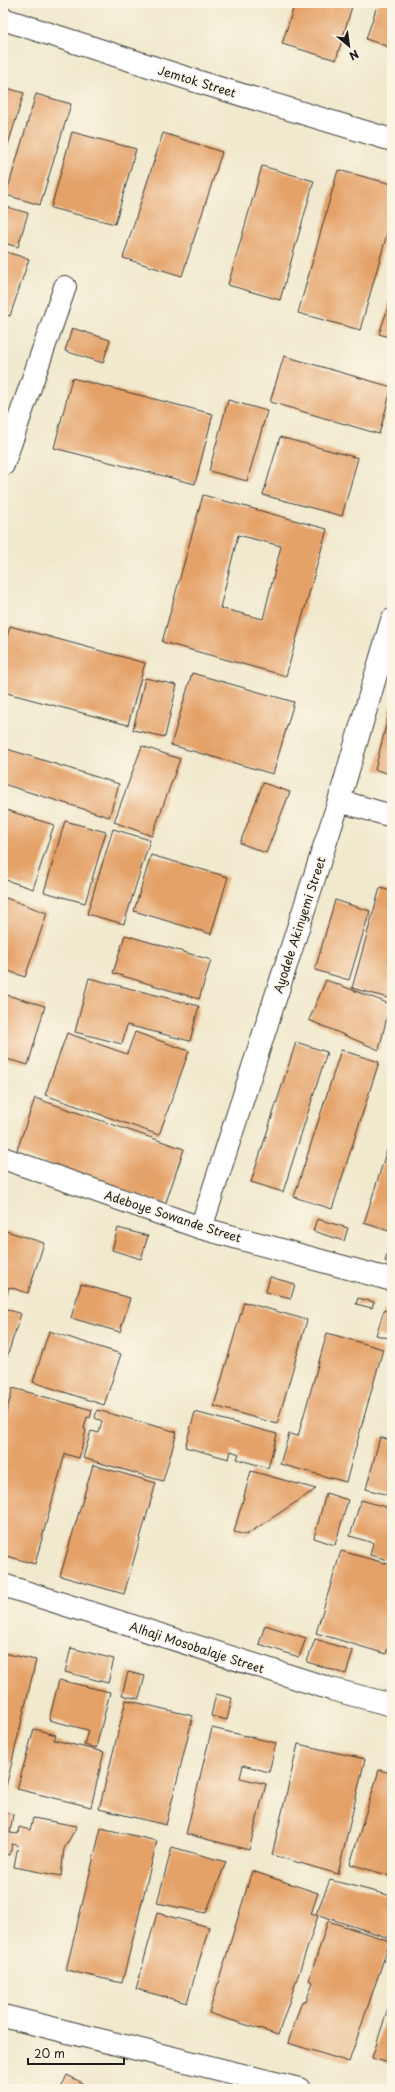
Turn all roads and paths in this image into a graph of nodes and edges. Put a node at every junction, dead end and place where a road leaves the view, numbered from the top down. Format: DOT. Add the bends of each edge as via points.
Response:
graph roads {
  1 [pos="3,19"];
  2 [pos="392,140"];
  3 [pos="65,287"];
  4 [pos="3,465"];
  5 [pos="392,620"];
  6 [pos="339,801"];
  7 [pos="392,816"];
  8 [pos="3,1158"];
  9 [pos="201,1228"];
  10 [pos="392,1280"];
  11 [pos="3,1585"];
  12 [pos="392,1704"];
  13 [pos="3,2016"];
  14 [pos="299,2089"];
  1 -- 2 [label="street, Jemtok Street"];
  3 -- 4 [label="street"];
  5 -- 6 [label="street, Ayodele Akinyemi Street"];
  6 -- 7 [label="street"];
  6 -- 9 [label="street, Ayodele Akinyemi Street"];
  8 -- 9 [label="street, Adeboye Sowande Street"];
  9 -- 10 [label="street, Adeboye Sowande Street"];
  11 -- 12 [label="street, Alhaji Mosobalaje Street" via="331,1689"];
  13 -- 14 [label="street"];
}
